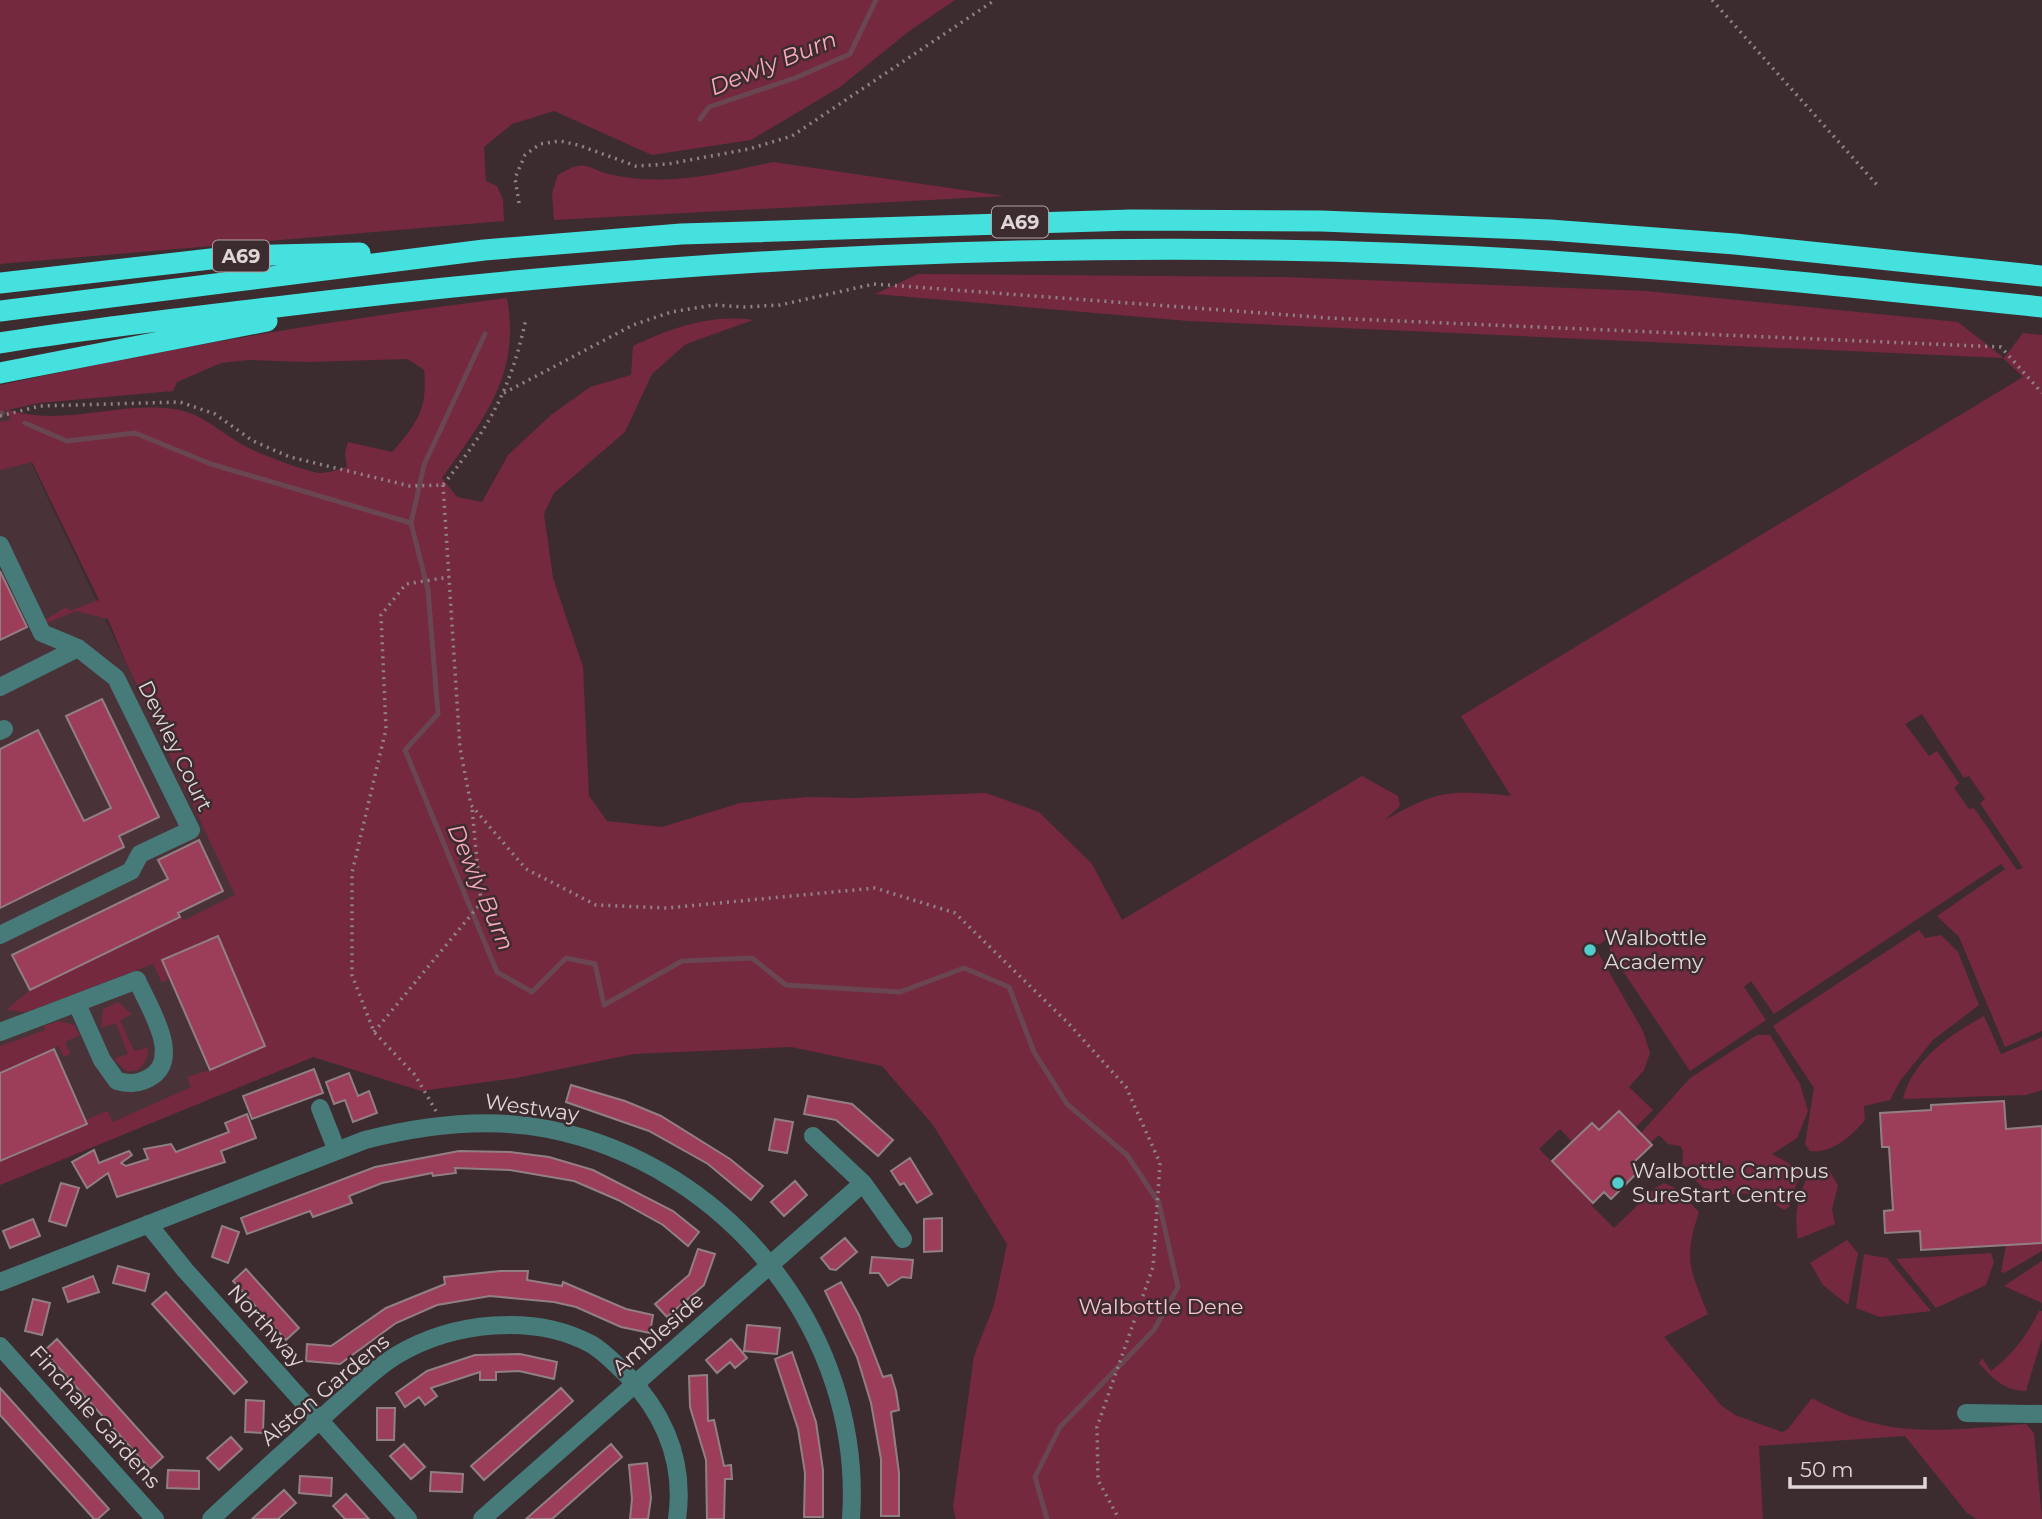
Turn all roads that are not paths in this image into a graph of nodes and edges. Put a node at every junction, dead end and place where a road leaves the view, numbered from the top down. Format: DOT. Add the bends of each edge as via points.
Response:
graph roads {
  1 [pos="484,250"];
  2 [pos="2042,276"];
  3 [pos="0,283"];
  4 [pos="462,284"];
  5 [pos="2042,307"];
  6 [pos="0,311"];
  7 [pos="0,343"];
  8 [pos="0,373"];
  9 [pos="0,545"];
  10 [pos="78,648"];
  11 [pos="0,687"];
  12 [pos="0,935"];
  13 [pos="77,1004"];
  14 [pos="0,1032"];
  15 [pos="320,1108"];
  16 [pos="813,1136"];
  17 [pos="337,1151"];
  18 [pos="863,1183"];
  19 [pos="148,1224"];
  20 [pos="903,1239"];
  21 [pos="770,1265"];
  22 [pos="0,1282"];
  23 [pos="0,1346"];
  24 [pos="635,1384"];
  25 [pos="1966,1413"];
  26 [pos="2042,1414"];
  27 [pos="319,1420"];
  28 [pos="155,1519"];
  29 [pos="211,1519"];
  30 [pos="408,1519"];
  31 [pos="482,1519"];
  32 [pos="677,1519"];
  33 [pos="850,1519"];
  1 -- 2 [label="highway, A69" via="681,234 912,225 1321,221 1550,230 1735,244"];
  1 -- 3 [label="highway, A69" via="237,256"];
  1 -- 6 [label="highway, A69"];
  4 -- 5 [label="highway, A69" via="913,254 1320,252 1549,261"];
  4 -- 7 [label="highway, A69"];
  4 -- 8 [label="highway, A69"];
  9 -- 10 [label="street" via="42,633"];
  10 -- 11 [label="street"];
  10 -- 12 [label="street, Dewley Court" via="116,678 191,830 139,854 131,871"];
  13 -- 13 [label="street" via="137,980 166,1051 156,1074 129,1084 117,1081 102,1060"];
  13 -- 14 [label="street"];
  15 -- 17 [label="street"];
  16 -- 18 [label="street"];
  17 -- 19 [label="street, Westway"];
  17 -- 21 [label="street, Westway" via="389,1133 476,1123 514,1124 583,1137 676,1179 733,1223"];
  18 -- 20 [label="street"];
  18 -- 21 [label="street, Ambleside"];
  19 -- 22 [label="street, Westway"];
  19 -- 27 [label="street, Northway"];
  21 -- 24 [label="street, Ambleside"];
  21 -- 33 [label="street, Westway" via="805,1316 832,1373 847,1434"];
  23 -- 28 [label="street, Finchale Gardens"];
  24 -- 27 [label="street, Alston Gardens" via="608,1356 566,1334 517,1326 464,1329 396,1356"];
  24 -- 31 [label="street, Ambleside"];
  24 -- 32 [label="street, Alston Gardens" via="669,1434 678,1485"];
  25 -- 26 [label="street"];
  27 -- 29 [label="street, Alston Gardens"];
  27 -- 30 [label="street, Northway"];
}
